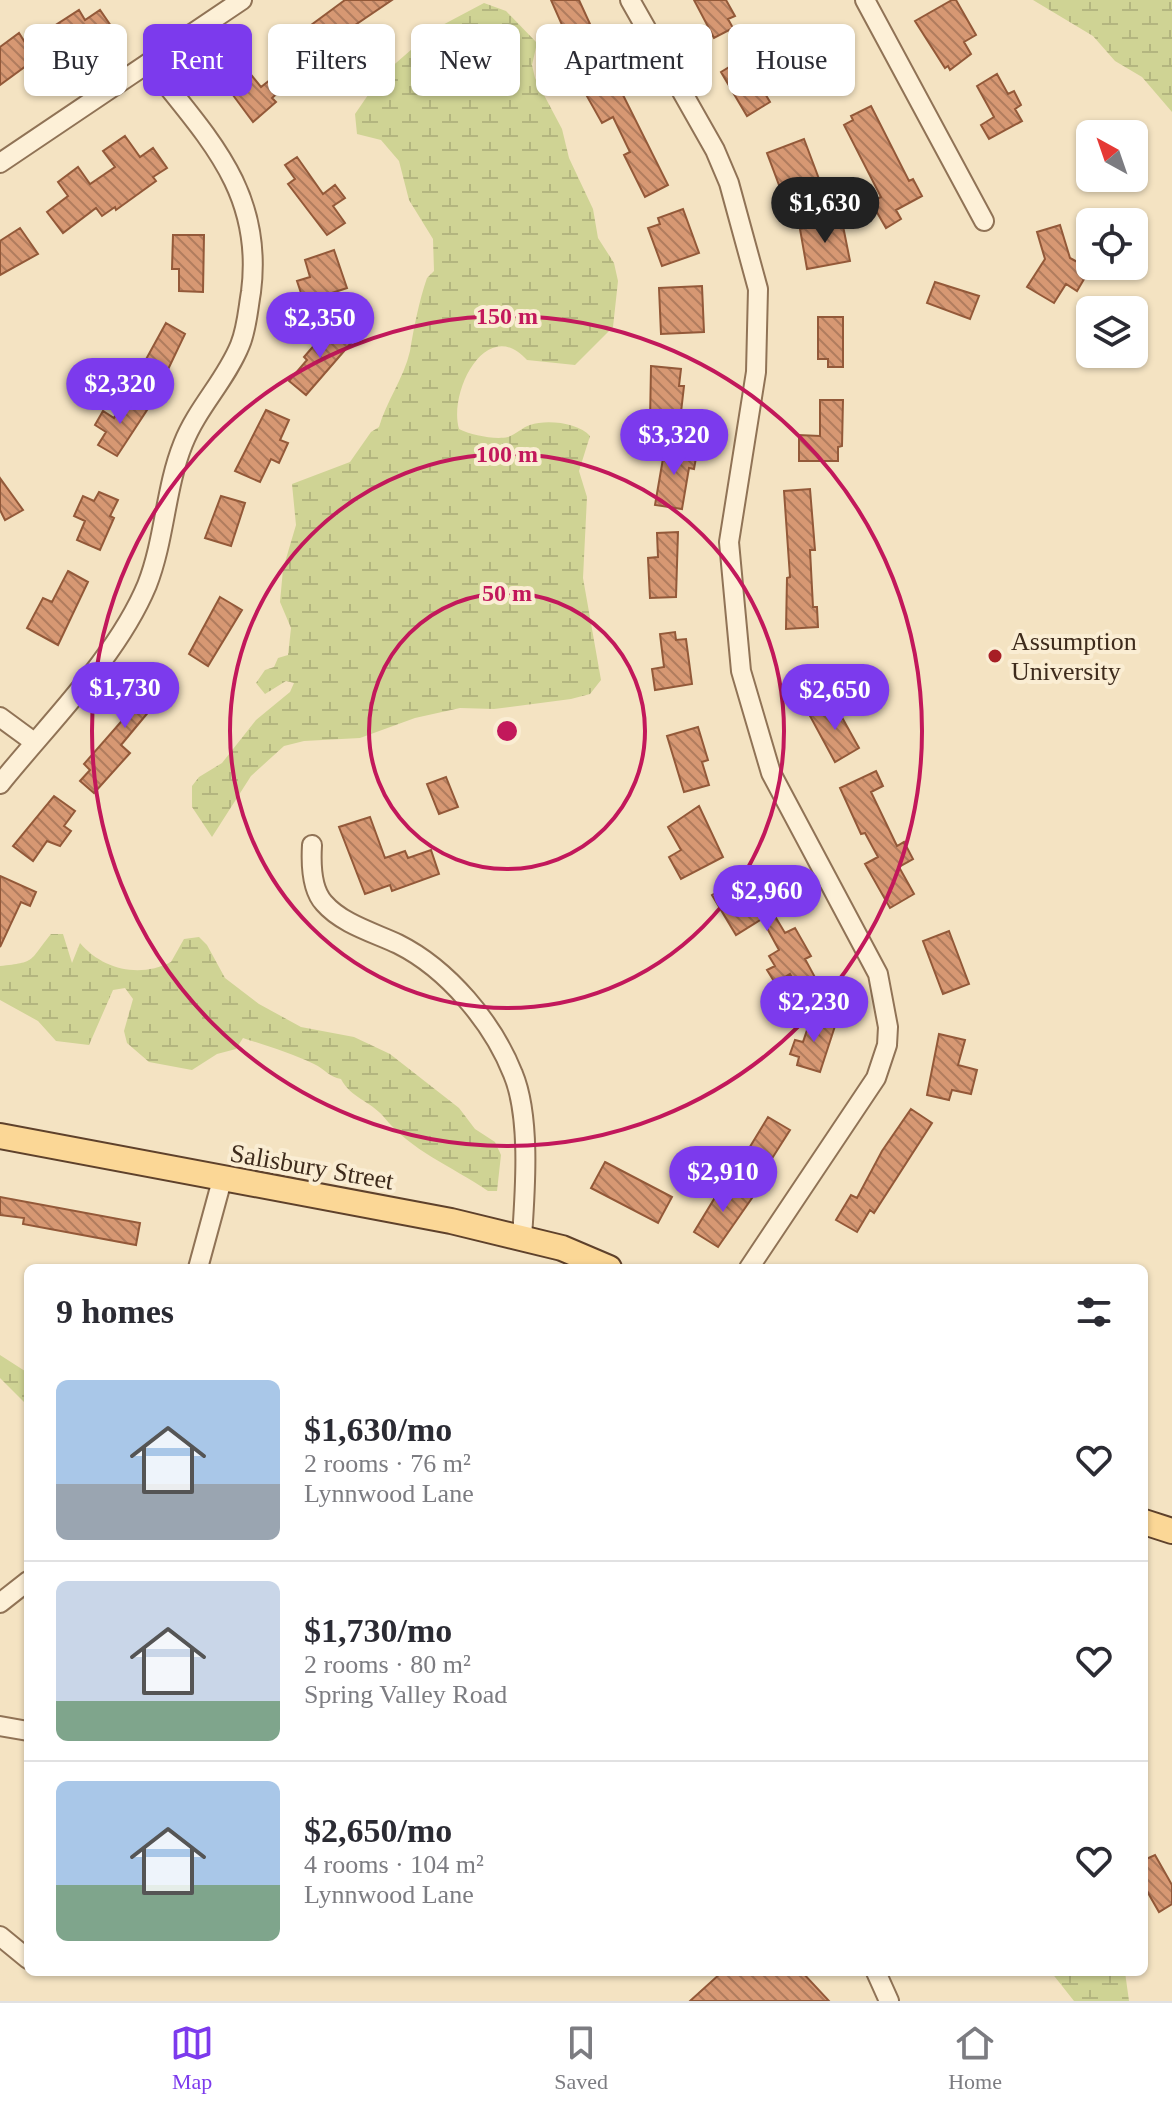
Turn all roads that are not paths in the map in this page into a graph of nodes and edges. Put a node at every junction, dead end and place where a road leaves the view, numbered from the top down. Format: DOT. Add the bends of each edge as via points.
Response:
graph roads {
  1 [pos="242,0"];
  2 [pos="630,0"];
  3 [pos="865,0"];
  4 [pos="207,24"];
  5 [pos="143,67"];
  6 [pos="175,96"];
  7 [pos="0,163"];
  8 [pos="984,221"];
  9 [pos="0,717"];
  10 [pos="34,742"];
  11 [pos="0,784"];
  12 [pos="312,845"];
  13 [pos="0,1136"];
  14 [pos="222,1180"];
  15 [pos="522,1237"];
  16 [pos="199,1264"];
  17 [pos="600,1264"];
  18 [pos="752,1264"];
  19 [pos="1148,1523"];
  20 [pos="1172,1531"];
  21 [pos="24,1584"];
  22 [pos="0,1603"];
  23 [pos="0,1726"];
  24 [pos="24,1730"];
  25 [pos="0,1936"];
  26 [pos="24,1956"];
  27 [pos="878,1976"];
  28 [pos="889,2001"];
  1 -- 4 [label="street"];
  2 -- 18 [label="street" via="715,150 758,289 756,372 729,542 749,707 771,773 878,974 888,1027 876,1078"];
  3 -- 8 [label="street"];
  5 -- 7 [label="street"];
  6 -- 10 [label="street" via="242,192 254,248 246,323 241,344 182,445 161,542 141,599 110,649"];
  9 -- 10 [label="street"];
  10 -- 11 [label="street"];
  12 -- 15 [label="street" via="311,866 323,903 434,968 467,1001 514,1076 527,1157"];
  13 -- 14 [label="main road, Salisbury Street"];
  14 -- 15 [label="main road, Salisbury Street"];
  14 -- 16 [label="street"];
  15 -- 17 [label="main road, Salisbury Street"];
  19 -- 20 [label="main road"];
  21 -- 22 [label="street"];
  23 -- 24 [label="street"];
  25 -- 26 [label="street"];
  27 -- 28 [label="street"];
}
